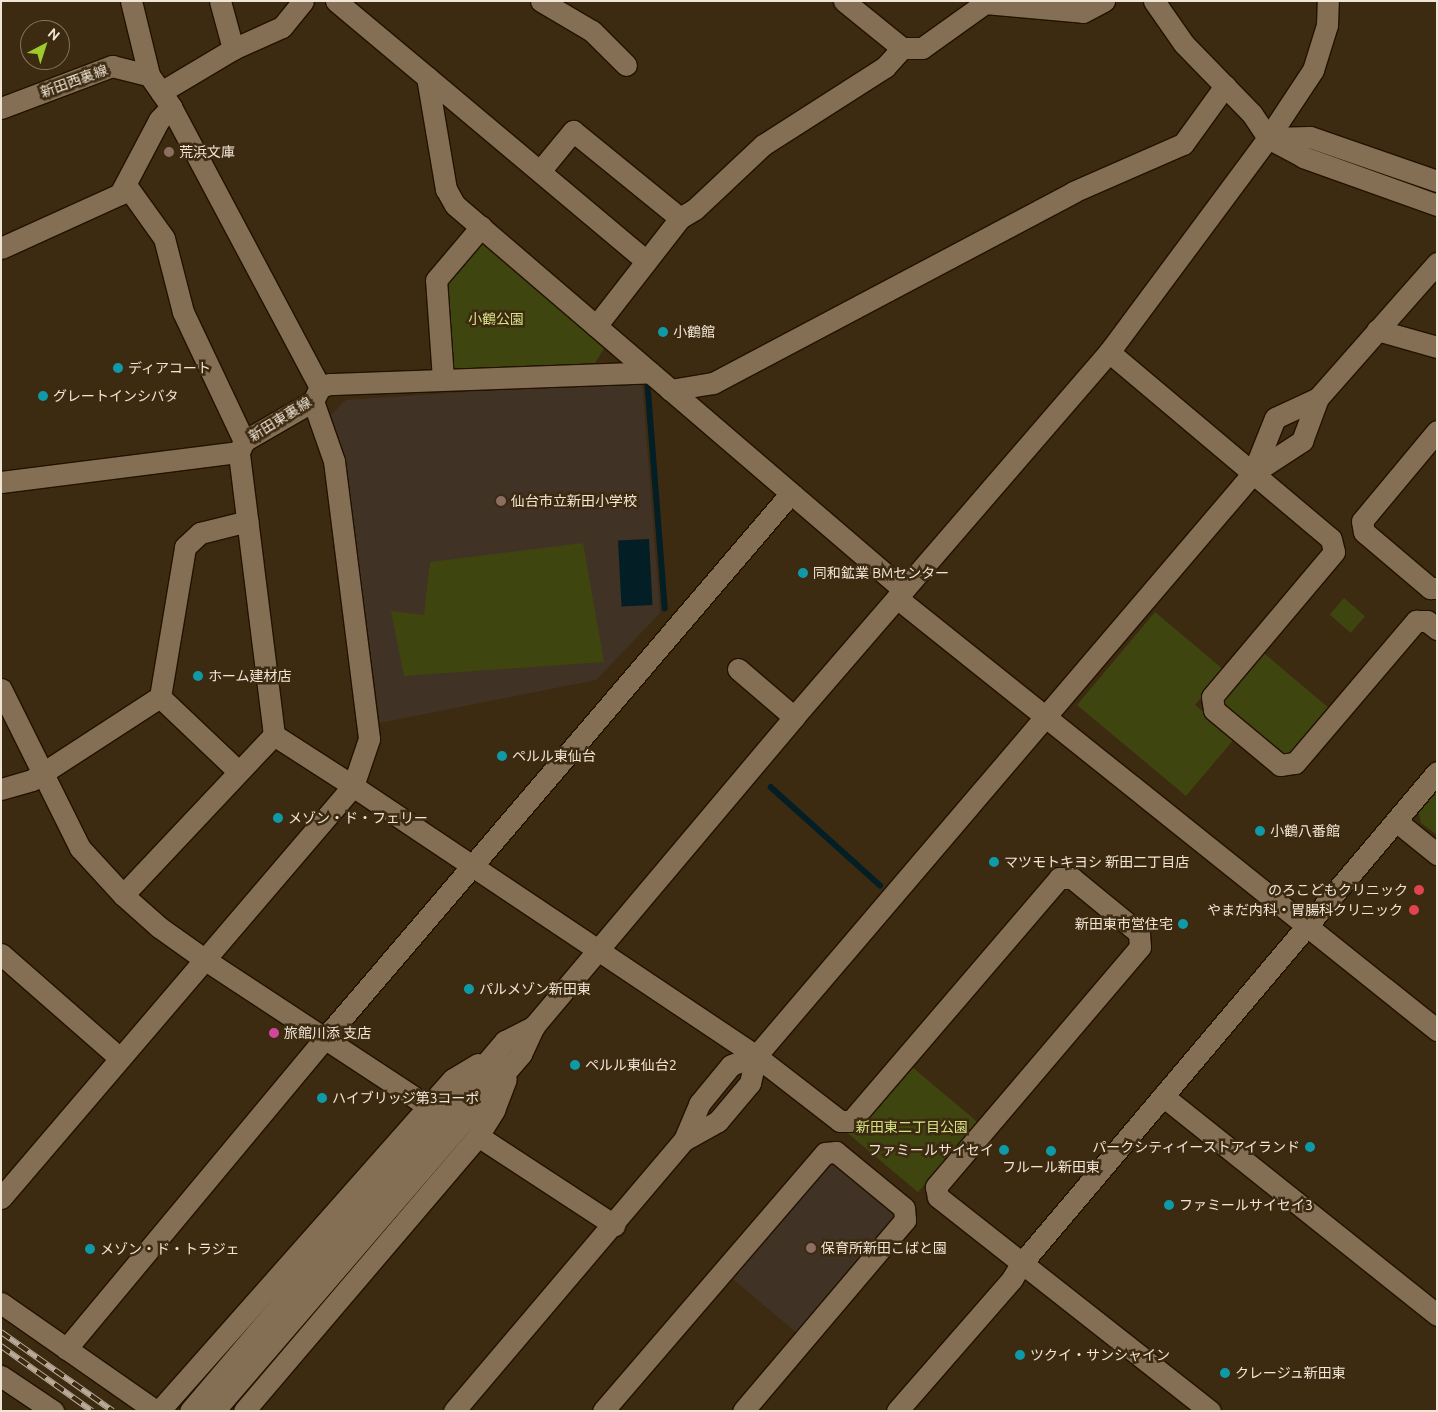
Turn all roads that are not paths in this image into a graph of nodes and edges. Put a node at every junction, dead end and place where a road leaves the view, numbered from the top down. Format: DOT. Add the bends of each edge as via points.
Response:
graph roads {
  1 [pos="131,1"];
  2 [pos="220,1"];
  3 [pos="303,1"];
  4 [pos="336,1"];
  5 [pos="541,1"];
  6 [pos="844,1"];
  7 [pos="1104,1"];
  8 [pos="1154,1"];
  9 [pos="1328,1"];
  10 [pos="902,48"];
  11 [pos="233,49"];
  12 [pos="626,65"];
  13 [pos="428,77"];
  14 [pos="1225,86"];
  15 [pos="160,91"];
  16 [pos="1,108"];
  17 [pos="1268,138"];
  18 [pos="540,171"];
  19 [pos="1437,182"];
  20 [pos="126,185"];
  21 [pos="1437,205"];
  22 [pos="680,218"];
  23 [pos="481,227"];
  24 [pos="1,248"];
  25 [pos="645,260"];
  26 [pos="1437,263"];
  27 [pos="596,326"];
  28 [pos="1377,330"];
  29 [pos="1437,347"];
  30 [pos="1109,352"];
  31 [pos="650,372"];
  32 [pos="443,379"];
  33 [pos="670,390"];
  34 [pos="316,394"];
  35 [pos="1318,398"];
  36 [pos="1437,430"];
  37 [pos="242,447"];
  38 [pos="1253,473"];
  39 [pos="1,482"];
  40 [pos="790,493"];
  41 [pos="248,521"];
  42 [pos="1437,588"];
  43 [pos="900,594"];
  44 [pos="1437,629"];
  45 [pos="738,669"];
  46 [pos="1,689"];
  47 [pos="160,697"];
  48 [pos="794,716"];
  49 [pos="1047,718"];
  50 [pos="274,735"];
  51 [pos="238,771"];
  52 [pos="1437,772"];
  53 [pos="44,773"];
  54 [pos="353,786"];
  55 [pos="1,789"];
  56 [pos="1396,821"];
  57 [pos="1437,854"];
  58 [pos="473,866"];
  59 [pos="123,895"];
  60 [pos="1307,926"];
  61 [pos="598,949"];
  62 [pos="1,954"];
  63 [pos="204,959"];
  64 [pos="1437,1030"];
  65 [pos="325,1038"];
  66 [pos="756,1056"];
  67 [pos="120,1058"];
  68 [pos="502,1060"];
  69 [pos="1163,1096"];
  70 [pos="428,1106"];
  71 [pos="478,1136"];
  72 [pos="1,1198"];
  73 [pos="614,1225"];
  74 [pos="1021,1264"];
  75 [pos="318,1274"];
  76 [pos="1,1302"];
  77 [pos="1437,1315"];
  78 [pos="66,1349"];
  79 [pos="1,1376"];
  80 [pos="1200,1408"];
  81 [pos="459,1409"];
  82 [pos="52,1411"];
  83 [pos="158,1411"];
  84 [pos="190,1411"];
  85 [pos="214,1411"];
  86 [pos="244,1411"];
  87 [pos="603,1411"];
  88 [pos="743,1411"];
  89 [pos="897,1411"];
  1 -- 15 [label="street"];
  2 -- 11 [label="street"];
  3 -- 11 [label="street" via="282,27"];
  4 -- 13 [label="street"];
  5 -- 12 [label="street" via="592,31"];
  6 -- 10 [label="street"];
  7 -- 10 [label="street" via="1083,12 984,3 922,48"];
  8 -- 14 [label="street" via="1184,44"];
  9 -- 17 [label="street" via="1326,25 1313,70"];
  10 -- 22 [label="street" via="885,67 763,145 695,209"];
  11 -- 15 [label="street"];
  13 -- 18 [label="street"];
  13 -- 23 [label="street" via="446,189 455,205"];
  14 -- 17 [label="street" via="1252,114"];
  14 -- 33 [label="street" via="1183,144 1073,192 713,383"];
  15 -- 16 [label="street, 新田西裏線" via="112,66"];
  15 -- 20 [label="street" via="159,120"];
  15 -- 34 [label="street"];
  17 -- 19 [label="street" via="1310,137"];
  17 -- 21 [label="street" via="1303,157"];
  17 -- 30 [label="street"];
  18 -- 22 [label="street" via="573,131"];
  18 -- 25 [label="street"];
  20 -- 24 [label="street" via="120,194"];
  20 -- 37 [label="street" via="164,238 183,312"];
  22 -- 25 [label="street"];
  23 -- 27 [label="street"];
  23 -- 32 [label="street" via="436,280"];
  25 -- 27 [label="street"];
  26 -- 28 [label="street"];
  27 -- 31 [label="street"];
  28 -- 29 [label="street"];
  28 -- 35 [label="street"];
  30 -- 38 [label="street"];
  30 -- 43 [label="street"];
  31 -- 32 [label="street, 新田東裏線"];
  31 -- 33 [label="street"];
  32 -- 34 [label="street, 新田東裏線" via="330,384"];
  33 -- 40 [label="street"];
  34 -- 37 [label="street, 新田東裏線"];
  34 -- 54 [label="street" via="334,461 369,739"];
  35 -- 38 [label="street" via="1302,441"];
  35 -- 38 [label="street" via="1275,418"];
  36 -- 42 [label="street" via="1362,520 1364,532 1430,588"];
  37 -- 39 [label="street, 新田東裏線"];
  37 -- 41 [label="street"];
  38 -- 44 [label="street" via="1331,539 1334,552 1212,697 1214,710 1280,765 1295,763 1416,621 1427,621"];
  38 -- 49 [label="street"];
  40 -- 43 [label="street"];
  40 -- 58 [label="street"];
  41 -- 47 [label="street" via="200,533 185,547"];
  41 -- 50 [label="street"];
  43 -- 48 [label="street"];
  43 -- 49 [label="street"];
  45 -- 48 [label="street"];
  46 -- 53 [label="street"];
  47 -- 51 [label="street"];
  47 -- 53 [label="street"];
  48 -- 61 [label="street"];
  49 -- 60 [label="street"];
  49 -- 66 [label="street"];
  50 -- 51 [label="street"];
  50 -- 54 [label="street"];
  51 -- 59 [label="street"];
  52 -- 56 [label="street"];
  53 -- 55 [label="street"];
  53 -- 59 [label="street" via="80,848"];
  54 -- 58 [label="street"];
  54 -- 63 [label="street"];
  56 -- 57 [label="street"];
  56 -- 60 [label="street"];
  58 -- 61 [label="street"];
  58 -- 65 [label="street"];
  59 -- 63 [label="street" via="159,928"];
  60 -- 64 [label="street"];
  60 -- 69 [label="street"];
  61 -- 66 [label="street"];
  61 -- 68 [label="street" via="534,1026 505,1042"];
  62 -- 67 [label="street"];
  63 -- 65 [label="street"];
  63 -- 67 [label="street"];
  65 -- 70 [label="street"];
  65 -- 78 [label="street"];
  66 -- 73 [label="street" via="730,1065 699,1104 684,1140"];
  66 -- 74 [label="street" via="840,1121 851,1121 1059,878 1072,878 1139,934 1140,947 936,1187 938,1198"];
  67 -- 72 [label="street"];
  68 -- 70 [label="street" via="453,1079"];
  68 -- 71 [label="street" via="494,1110"];
  68 -- 75 [label="street"];
  69 -- 74 [label="street"];
  69 -- 77 [label="street"];
  70 -- 83 [label="street"];
  71 -- 73 [label="street"];
  71 -- 86 [label="street"];
  73 -- 81 [label="street"];
  74 -- 80 [label="street"];
  74 -- 89 [label="street" via="1012,1279"];
  75 -- 84 [label="street"];
  75 -- 85 [label="street"];
  76 -- 78 [label="street"];
  78 -- 83 [label="street"];
  79 -- 82 [label="street"];
  87 -- 88 [label="street" via="825,1153 836,1152 904,1208 905,1220"];
}
